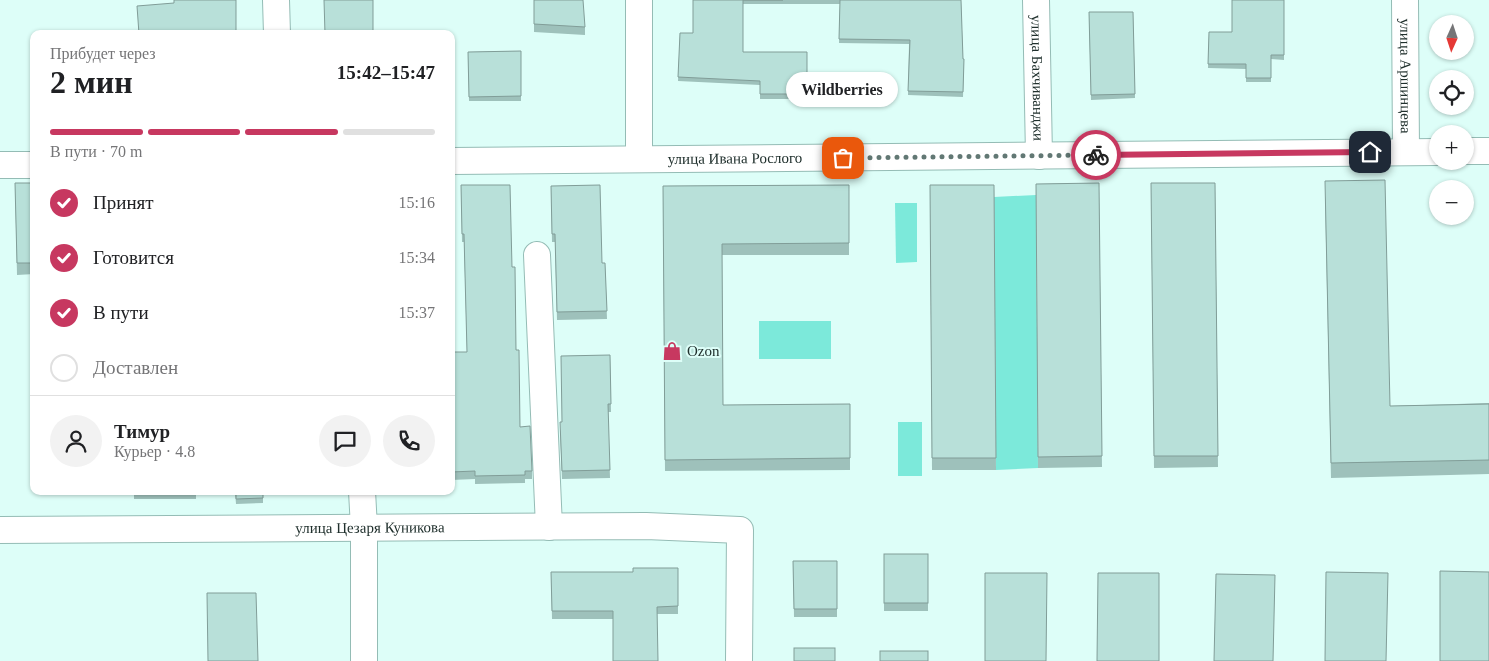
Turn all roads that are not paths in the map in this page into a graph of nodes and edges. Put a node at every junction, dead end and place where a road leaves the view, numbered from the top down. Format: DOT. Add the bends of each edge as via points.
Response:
graph roads {
  1 [pos="276,0"];
  2 [pos="638,0"];
  3 [pos="1036,0"];
  4 [pos="1406,0"];
  5 [pos="276,30"];
  6 [pos="1474,151"];
  7 [pos="1489,151"];
  8 [pos="1406,152"];
  9 [pos="1429,152"];
  10 [pos="1040,156"];
  11 [pos="639,159"];
  12 [pos="455,161"];
  13 [pos="30,165"];
  14 [pos="0,166"];
  15 [pos="537,255"];
  16 [pos="362,495"];
  17 [pos="550,527"];
  18 [pos="364,528"];
  19 [pos="0,530"];
  20 [pos="364,661"];
  21 [pos="739,661"];
  1 -- 5 [label="street"];
  2 -- 11 [label="street"];
  3 -- 10 [label="street, улица Бахчиванджи"];
  4 -- 8 [label="street, улица Аршинцева"];
  6 -- 7 [label="street"];
  8 -- 9 [label="street, улица Ивана Рослого"];
  8 -- 10 [label="street, улица Ивана Рослого"];
  10 -- 11 [label="street, улица Ивана Рослого"];
  11 -- 12 [label="street, улица Ивана Рослого"];
  13 -- 14 [label="street"];
  15 -- 17 [label="street"];
  16 -- 18 [label="street"];
  17 -- 18 [label="street, улица Цезаря Куникова"];
  17 -- 21 [label="street, улица Цезаря Куникова" via="646,526 740,530"];
  18 -- 19 [label="street, улица Цезаря Куникова"];
  18 -- 20 [label="street"];
}
